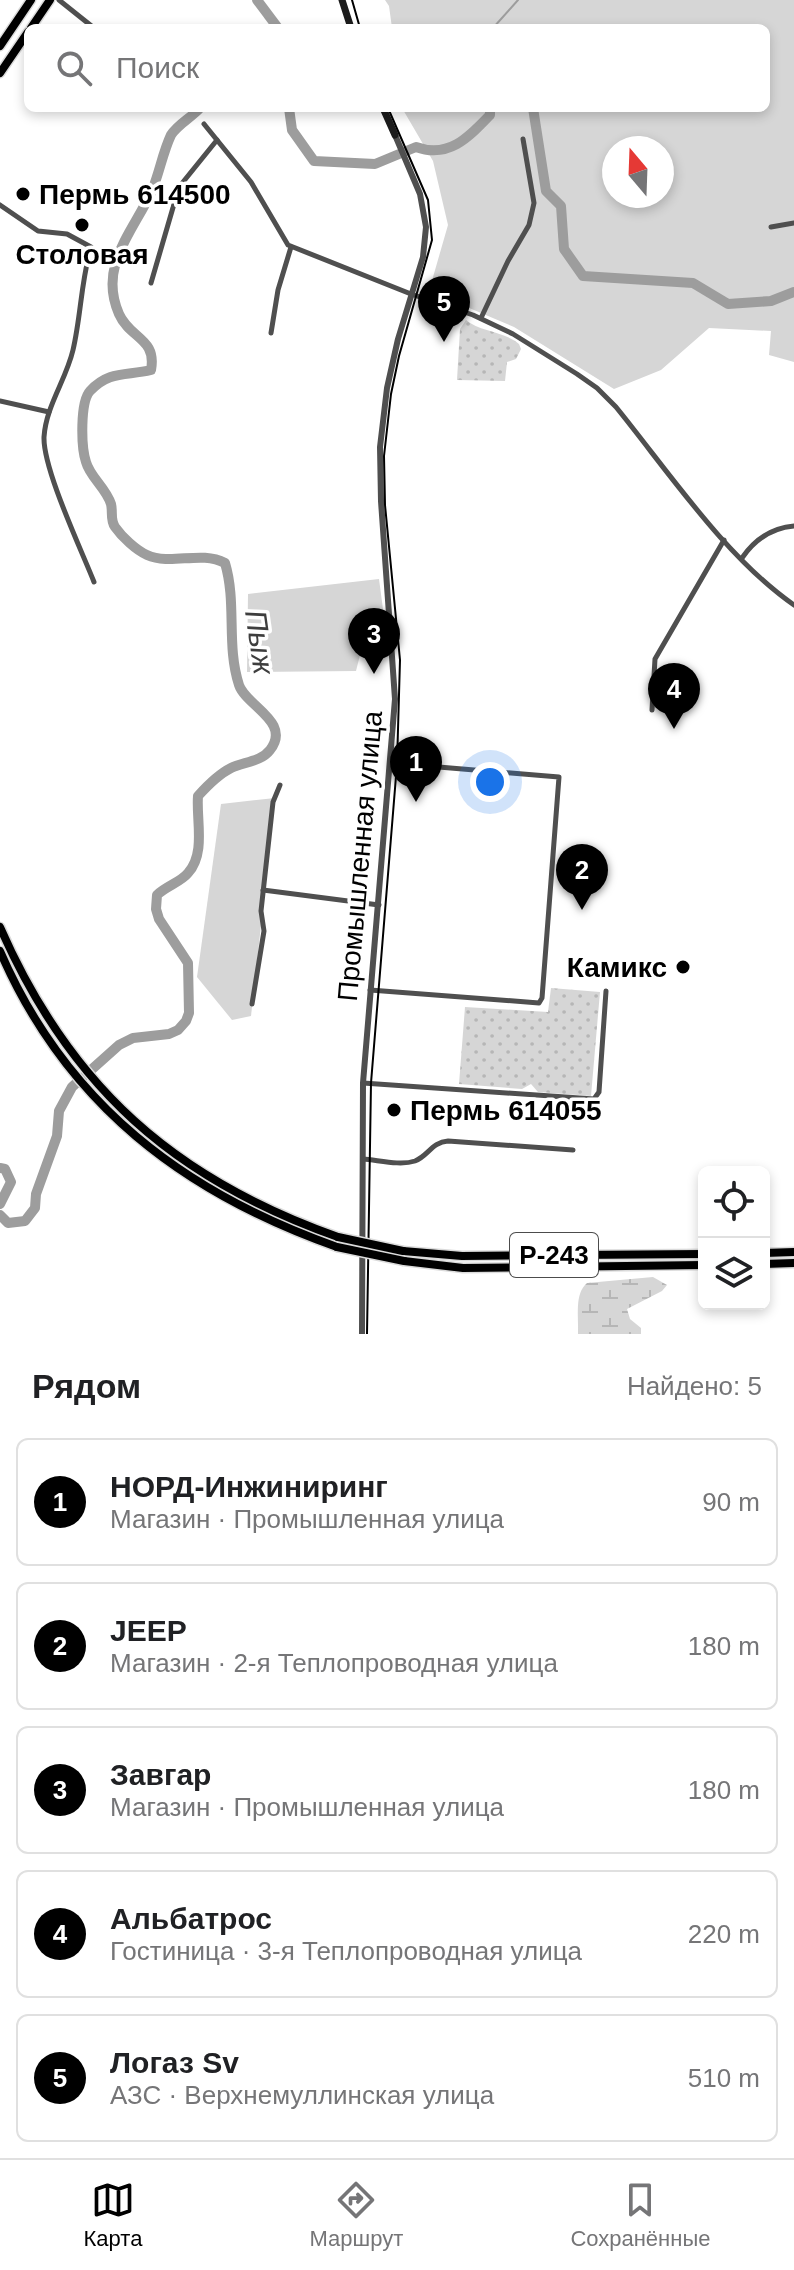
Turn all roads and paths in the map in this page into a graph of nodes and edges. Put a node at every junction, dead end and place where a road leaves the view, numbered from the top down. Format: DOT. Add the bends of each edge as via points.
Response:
graph roads {
  1 [pos="31,0"];
  2 [pos="50,0"];
  3 [pos="59,0"];
  4 [pos="342,0"];
  5 [pos="34,24"];
  6 [pos="89,24"];
  7 [pos="350,24"];
  8 [pos="24,39"];
  9 [pos="0,46"];
  10 [pos="0,73"];
  11 [pos="385,112"];
  12 [pos="204,124"];
  13 [pos="395,135"];
  14 [pos="523,139"];
  15 [pos="217,140"];
  16 [pos="0,205"];
  17 [pos="794,223"];
  18 [pos="771,227"];
  19 [pos="291,247"];
  20 [pos="151,283"];
  21 [pos="411,294"];
  22 [pos="481,318"];
  23 [pos="271,333"];
  24 [pos="0,401"];
  25 [pos="49,412"];
  26 [pos="794,526"];
  27 [pos="724,540"];
  28 [pos="742,558"];
  29 [pos="94,582"];
  30 [pos="794,605"];
  31 [pos="652,710"];
  32 [pos="391,763"];
  33 [pos="280,785"];
  34 [pos="263,890"];
  35 [pos="379,905"];
  36 [pos="0,927"];
  37 [pos="0,951"];
  38 [pos="370,990"];
  39 [pos="606,991"];
  40 [pos="252,1004"];
  41 [pos="70,1059"];
  42 [pos="363,1083"];
  43 [pos="95,1088"];
  44 [pos="573,1150"];
  45 [pos="362,1159"];
  46 [pos="794,1252"];
  47 [pos="770,1253"];
  48 [pos="698,1254"];
  49 [pos="404,1256"];
  50 [pos="794,1263"];
  51 [pos="770,1264"];
  52 [pos="698,1265"];
  53 [pos="362,1334"];
  1 -- 9 [label="main road"];
  2 -- 5 [label="main road"];
  3 -- 6 [label="street"];
  4 -- 7 [label="main road"];
  8 -- 10 [label="main road"];
  11 -- 13 [label="main road, Промышленная улица"];
  12 -- 15 [label="street"];
  13 -- 21 [label="street, Промышленная улица" via="420,194 426,227"];
  14 -- 22 [label="street" via="534,203 529,225"];
  15 -- 19 [label="street" via="251,182"];
  15 -- 20 [label="street" via="179,187"];
  16 -- 25 [label="street" via="38,231 67,234 91,247 73,351"];
  17 -- 18 [label="street"];
  19 -- 21 [label="street"];
  19 -- 23 [label="street"];
  21 -- 22 [label="street"];
  21 -- 32 [label="street, Промышленная улица" via="387,388 380,447 395,672"];
  22 -- 27 [label="street" via="597,388"];
  24 -- 25 [label="street"];
  25 -- 29 [label="street" via="47,461"];
  26 -- 28 [label="street" via="778,527 753,542"];
  27 -- 28 [label="street"];
  27 -- 31 [label="street" via="655,659"];
  28 -- 30 [label="street"];
  32 -- 35 [label="street, Промышленная улица"];
  32 -- 38 [label="street" via="559,777 543,985 539,1003"];
  33 -- 34 [label="street" via="273,802"];
  34 -- 35 [label="street"];
  34 -- 40 [label="street" via="264,931"];
  35 -- 38 [label="street, Промышленная улица"];
  36 -- 41 [label="main road, Р-243"];
  37 -- 41 [label="main road, Р-243" via="30,1011"];
  38 -- 42 [label="street, Промышленная улица"];
  39 -- 42 [label="street" via="597,1098"];
  41 -- 43 [label="main road, Р-243"];
  42 -- 45 [label="street, Промышленная улица"];
  43 -- 49 [label="main road, Р-243, bridge" via="195,1170 259,1205"];
  43 -- 49 [label="main road, Р-243, bridge" via="143,1144 258,1217 337,1247"];
  44 -- 45 [label="street" via="448,1141 410,1162"];
  45 -- 53 [label="street, Промышленная улица"];
  46 -- 47 [label="main road"];
  48 -- 49 [label="main road, Р-243"];
  49 -- 52 [label="main road, Р-243" via="463,1268"];
  50 -- 51 [label="main road"];
}
